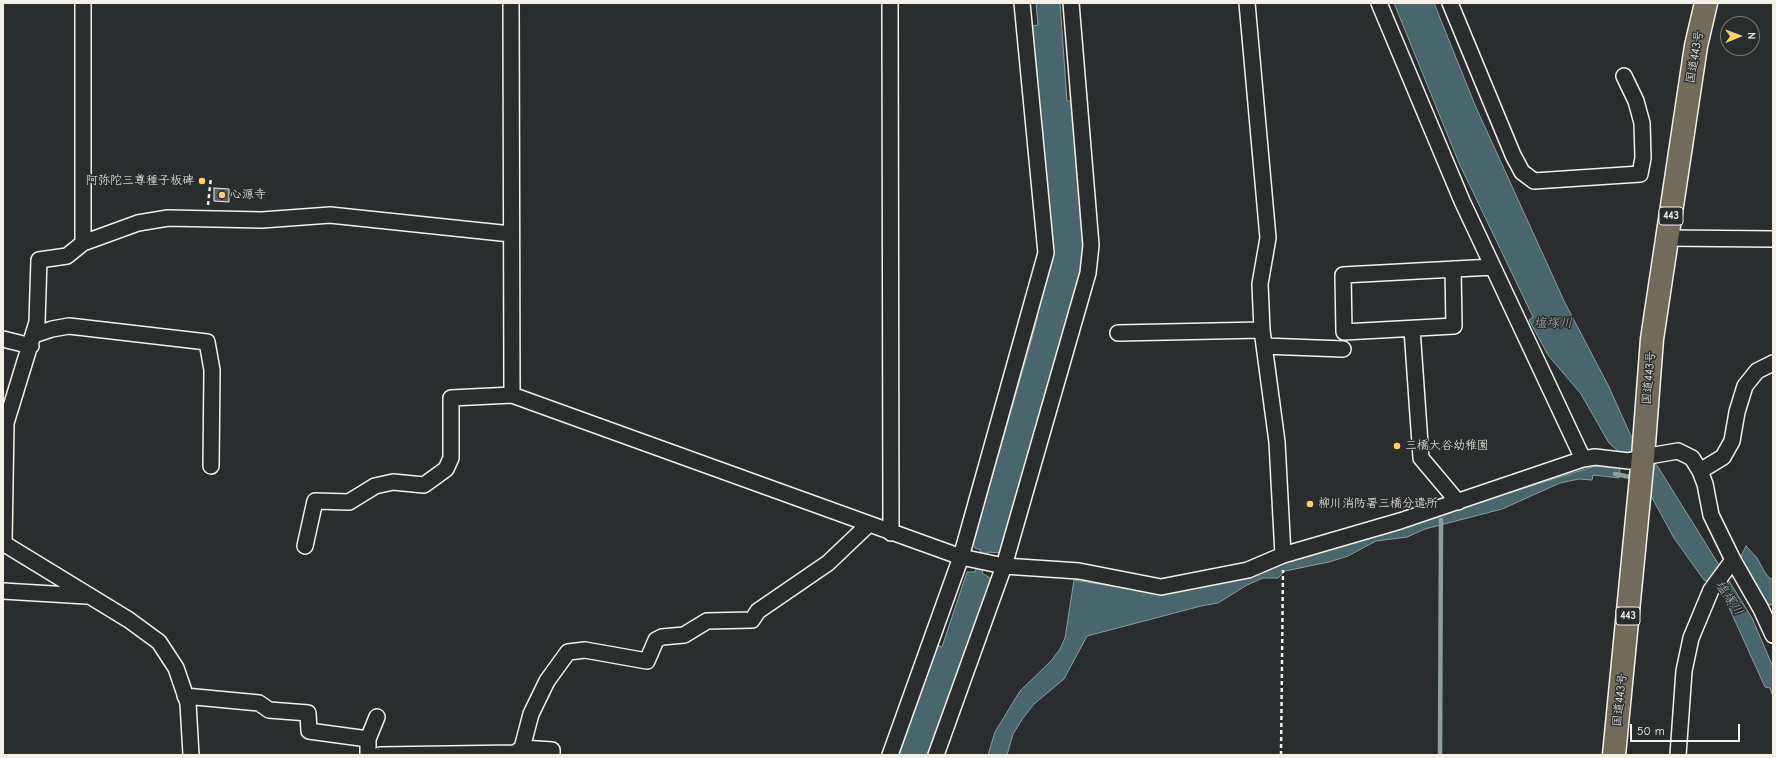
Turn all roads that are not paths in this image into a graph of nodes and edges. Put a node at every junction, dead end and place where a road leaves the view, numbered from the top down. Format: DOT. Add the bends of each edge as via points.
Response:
graph roads {
  1 [pos="83,3"];
  2 [pos="511,3"];
  3 [pos="890,3"];
  4 [pos="1022,3"];
  5 [pos="1071,3"];
  6 [pos="1247,3"];
  7 [pos="1379,3"];
  8 [pos="1450,3"];
  9 [pos="1706,3"];
  10 [pos="1624,76"];
  11 [pos="511,234"];
  12 [pos="1668,238"];
  13 [pos="1773,239"];
  14 [pos="83,243"];
  15 [pos="1494,267"];
  16 [pos="1453,269"];
  17 [pos="1412,328"];
  18 [pos="1262,330"];
  19 [pos="1118,333"];
  20 [pos="3,339"];
  21 [pos="32,340"];
  22 [pos="1264,346"];
  23 [pos="1343,349"];
  24 [pos="1773,363"];
  25 [pos="512,395"];
  26 [pos="1589,458"];
  27 [pos="1648,463"];
  28 [pos="211,466"];
  29 [pos="1700,471"];
  30 [pos="1458,502"];
  31 [pos="868,524"];
  32 [pos="891,533"];
  33 [pos="3,543"];
  34 [pos="305,546"];
  35 [pos="1283,555"];
  36 [pos="961,557"];
  37 [pos="1730,563"];
  38 [pos="1004,566"];
  39 [pos="3,591"];
  40 [pos="90,596"];
  41 [pos="1773,635"];
  42 [pos="185,696"];
  43 [pos="377,717"];
  44 [pos="368,739"];
  45 [pos="522,748"];
  46 [pos="191,755"];
  47 [pos="368,755"];
  48 [pos="380,755"];
  49 [pos="552,755"];
  50 [pos="890,755"];
  51 [pos="936,755"];
  52 [pos="1614,755"];
  53 [pos="1678,755"];
  1 -- 14 [label="street"];
  2 -- 11 [label="street"];
  3 -- 32 [label="street"];
  4 -- 36 [label="street" via="1046,253"];
  5 -- 38 [label="street" via="1091,245 1088,273"];
  6 -- 18 [label="street" via="1268,238 1260,284"];
  7 -- 15 [label="street" via="1462,200"];
  8 -- 10 [label="street" via="1513,155 1522,172 1534,181 1640,174 1644,158 1642,122 1636,101"];
  9 -- 12 [label="highway, 国道443号 / 443" via="1696,46"];
  11 -- 14 [label="street" via="330,215 262,220 168,218 138,223"];
  11 -- 25 [label="street"];
  12 -- 13 [label="street"];
  12 -- 27 [label="highway, 国道443号 / 443" via="1652,339 1644,430"];
  14 -- 21 [label="street" via="67,256 39,260 37,322"];
  15 -- 16 [label="street"];
  15 -- 26 [label="street"];
  16 -- 17 [label="street" via="1454,326"];
  16 -- 17 [label="street" via="1343,275 1344,332"];
  17 -- 30 [label="street" via="1420,458"];
  18 -- 19 [label="street"];
  18 -- 22 [label="street"];
  20 -- 21 [label="street"];
  21 -- 28 [label="street" via="52,329 69,326 207,342 212,370"];
  21 -- 33 [label="street" via="6,423"];
  22 -- 23 [label="street"];
  22 -- 35 [label="street" via="1277,442"];
  24 -- 29 [label="street" via="1757,371 1745,386 1732,441 1723,457"];
  25 -- 31 [label="street"];
  25 -- 34 [label="street" via="451,398 451,458 446,469 424,485 393,482 375,486 350,502 315,501"];
  26 -- 27 [label="street"];
  26 -- 30 [label="street"];
  27 -- 29 [label="street" via="1678,451 1692,458"];
  27 -- 52 [label="highway, 国道443号 / 443"];
  29 -- 37 [label="street" via="1712,515"];
  30 -- 35 [label="street"];
  31 -- 32 [label="street"];
  31 -- 45 [label="street" via="828,563 758,611 752,620 707,622 684,635 662,637 656,640 647,661 585,650 568,652 547,681 531,714"];
  32 -- 36 [label="street"];
  33 -- 40 [label="street"];
  35 -- 38 [label="street" via="1248,570 1161,587 1079,572"];
  36 -- 38 [label="street"];
  36 -- 50 [label="street"];
  37 -- 41 [label="street" via="1761,609"];
  37 -- 53 [label="street" via="1711,590 1691,638 1684,672"];
  38 -- 51 [label="street"];
  39 -- 40 [label="street"];
  40 -- 42 [label="street" via="159,642 176,668"];
  42 -- 44 [label="street" via="259,703 269,710 308,713 309,731"];
  42 -- 46 [label="street" via="188,703"];
  43 -- 44 [label="street"];
  44 -- 47 [label="street"];
  45 -- 48 [label="street" via="515,753"];
  45 -- 49 [label="street" via="552,750"];
}
